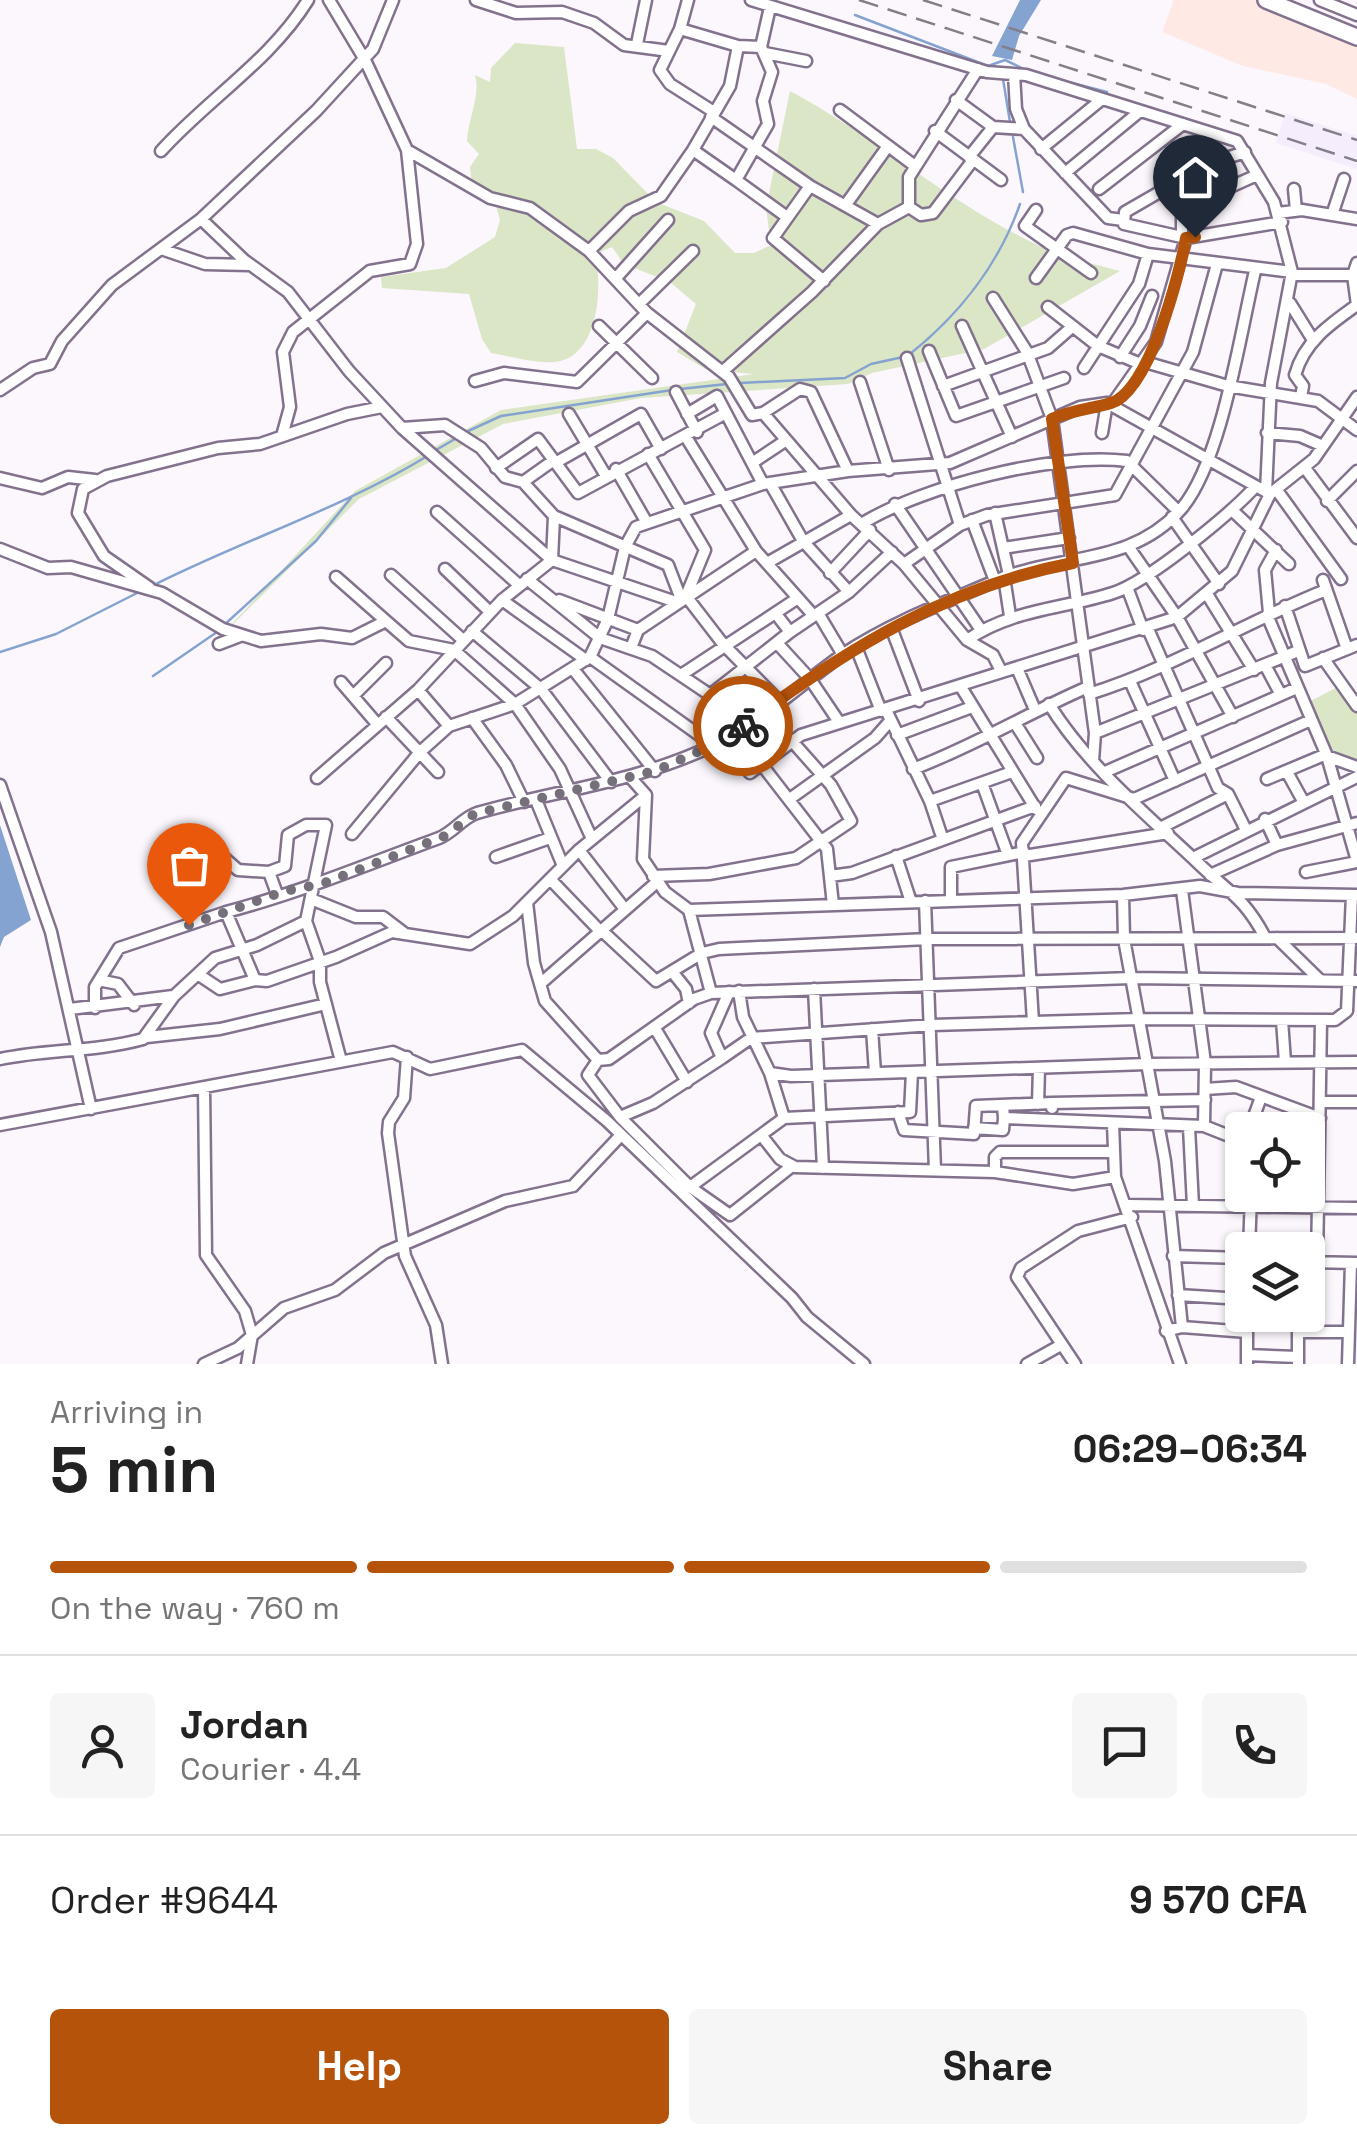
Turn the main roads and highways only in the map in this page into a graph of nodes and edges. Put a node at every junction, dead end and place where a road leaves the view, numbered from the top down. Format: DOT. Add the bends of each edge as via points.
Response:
graph roads {
  1 [pos="1266,0"];
  2 [pos="1290,0"];
  3 [pos="1357,28"];
  4 [pos="1357,37"];
  1 -- 4 [label="highway"];
  2 -- 3 [label="highway"];
}
